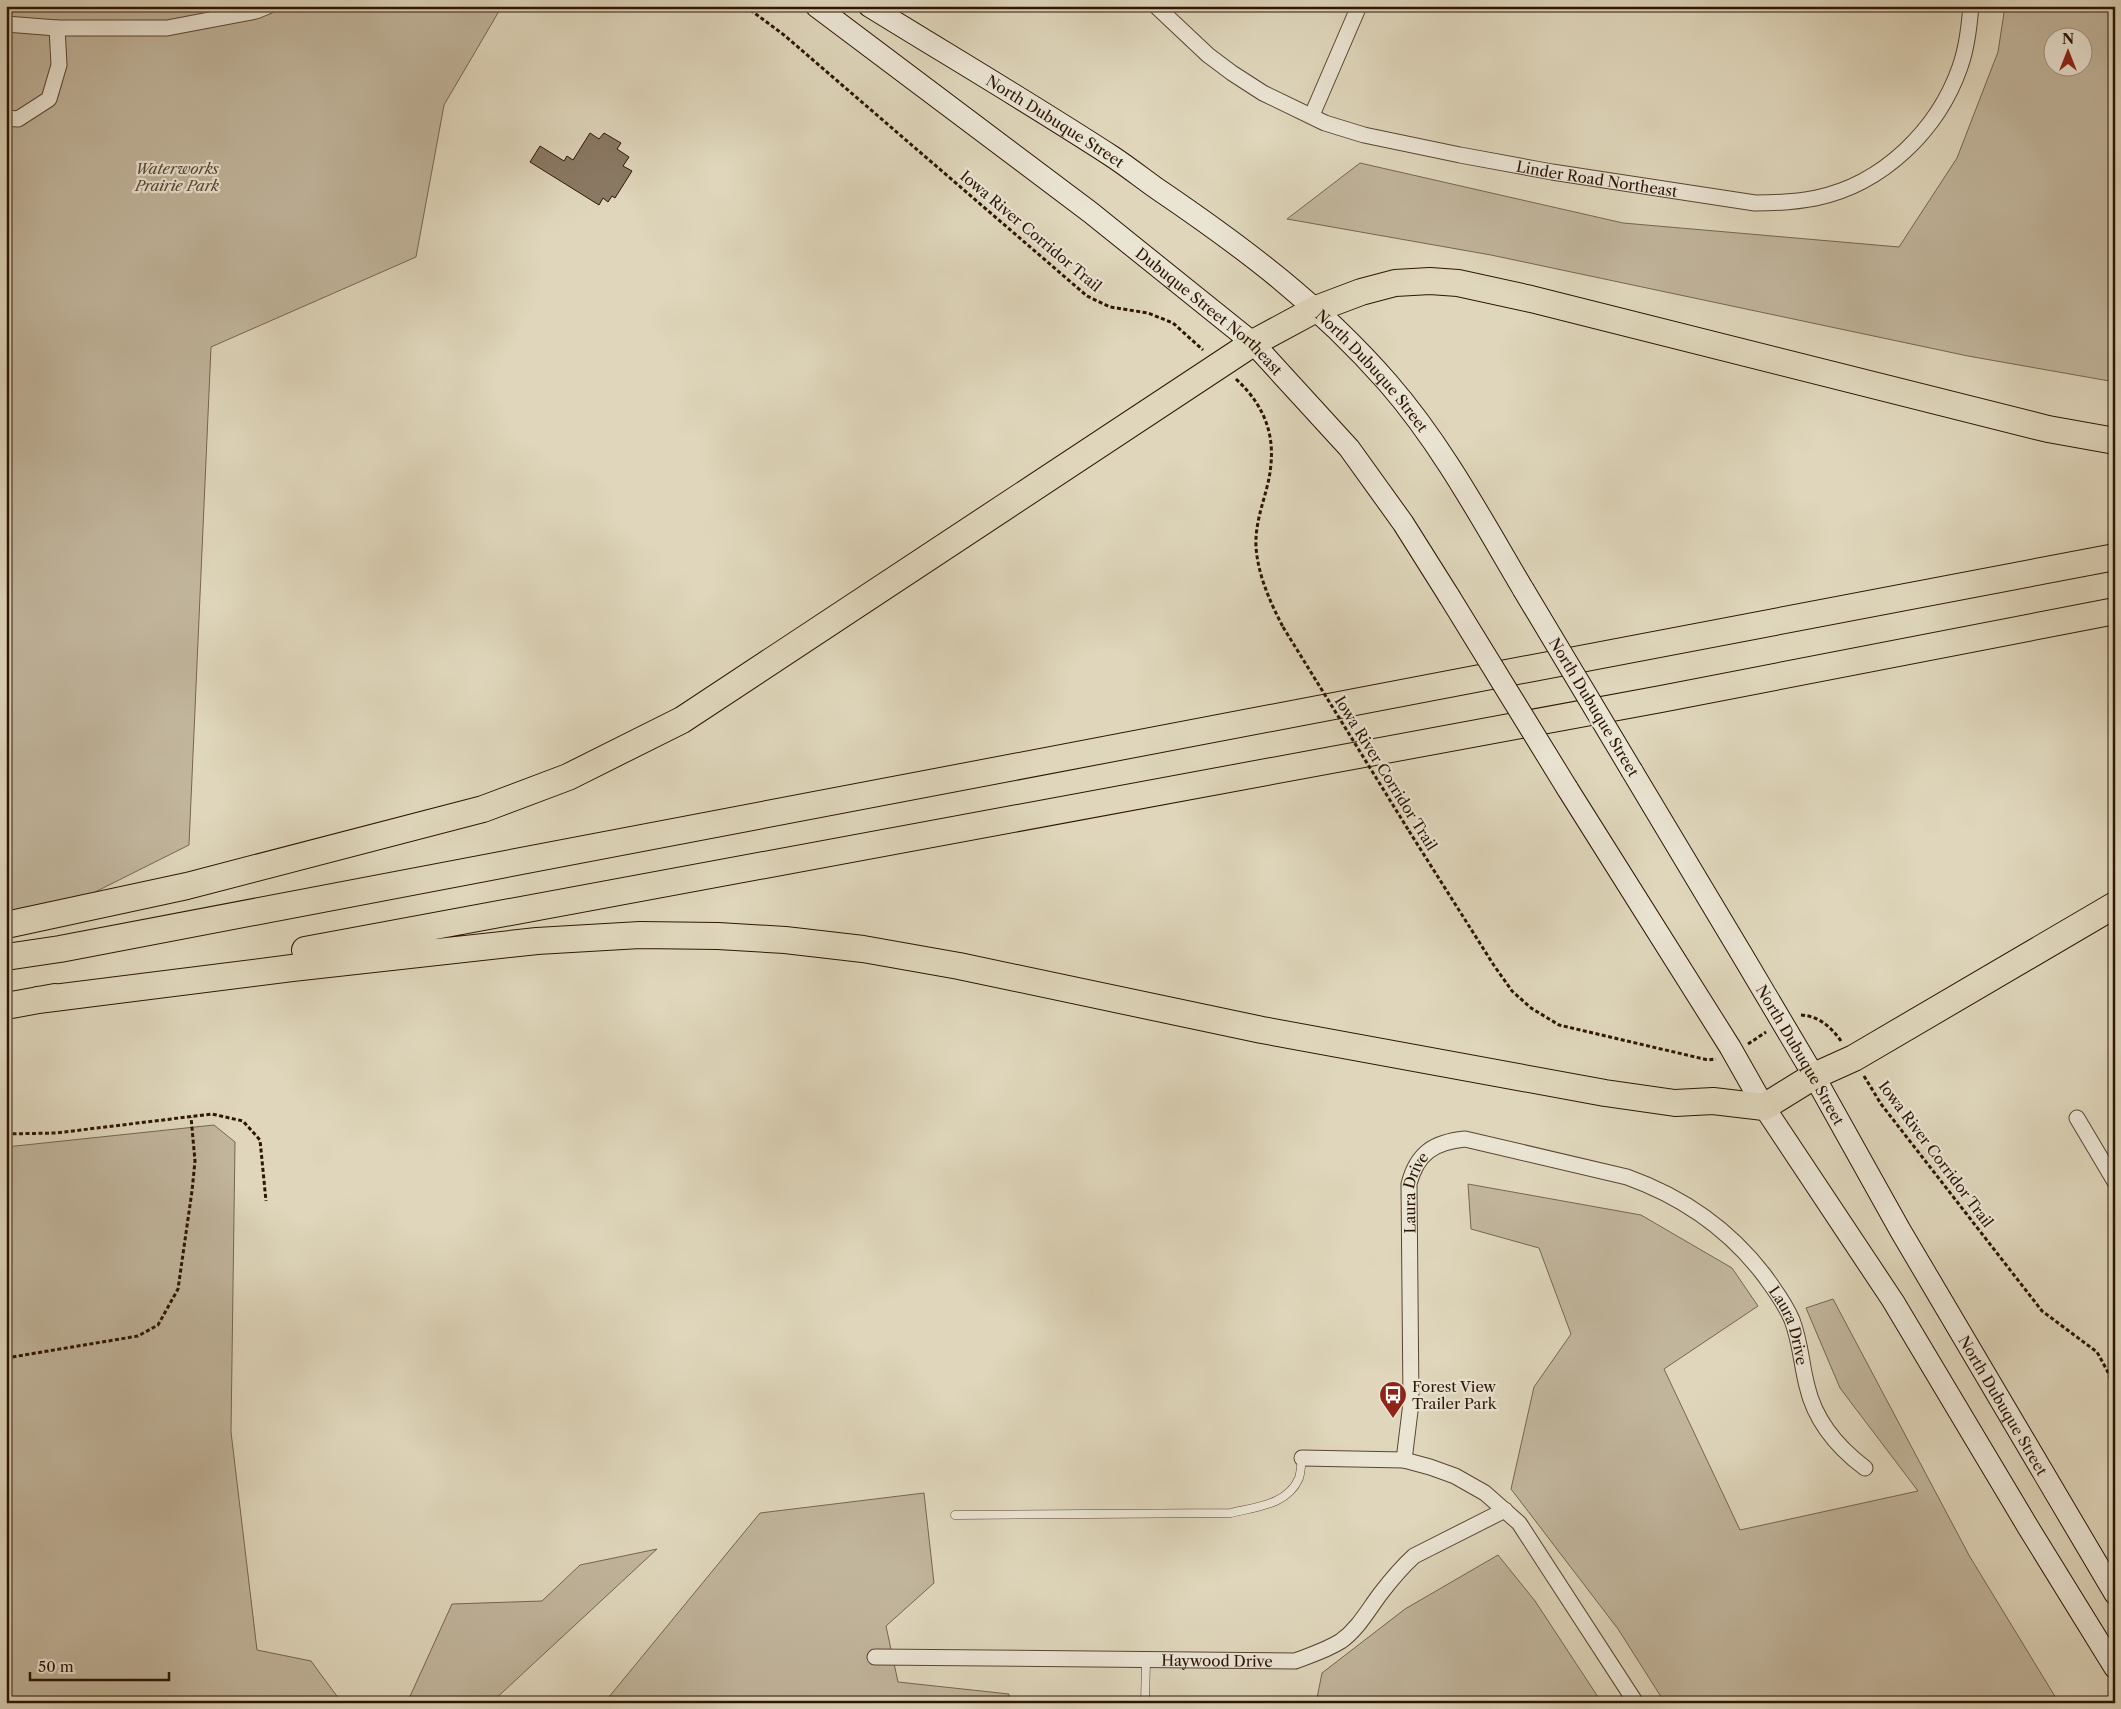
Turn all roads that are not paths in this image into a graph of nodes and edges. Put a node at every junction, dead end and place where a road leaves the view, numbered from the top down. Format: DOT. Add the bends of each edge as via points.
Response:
graph roads {
  1 [pos="268,6"];
  2 [pos="816,6"];
  3 [pos="869,6"];
  4 [pos="1156,6"];
  5 [pos="1359,6"];
  6 [pos="1971,6"];
  7 [pos="6,24"];
  8 [pos="57,28"];
  9 [pos="1312,116"];
  10 [pos="6,118"];
  11 [pos="1316,309"];
  12 [pos="1252,343"];
  13 [pos="2115,440"];
  14 [pos="2115,557"];
  15 [pos="2115,611"];
  16 [pos="2115,905"];
  17 [pos="6,925"];
  18 [pos="6,957"];
  19 [pos="38,1000"];
  20 [pos="6,1006"];
  21 [pos="1814,1076"];
  22 [pos="1764,1107"];
  23 [pos="2076,1118"];
  24 [pos="2115,1182"];
  25 [pos="1302,1458"];
  26 [pos="1404,1460"];
  27 [pos="1865,1468"];
  28 [pos="1505,1510"];
  29 [pos="955,1516"];
  30 [pos="2115,1594"];
  31 [pos="875,1657"];
  32 [pos="1146,1660"];
  33 [pos="2115,1668"];
  34 [pos="1145,1703"];
  35 [pos="1636,1703"];
  1 -- 8 [label="street" via="166,28"];
  2 -- 12 [label="main road, Dubuque Street Northeast" via="1090,212"];
  3 -- 11 [label="main road, North Dubuque Street" via="1114,158 1226,236"];
  4 -- 9 [label="street, Linder Road Northeast" via="1232,73 1263,93"];
  5 -- 9 [label="street"];
  6 -- 9 [label="street, Linder Road Northeast" via="1961,66 1936,116 1898,157 1870,177 1818,198 1783,203 1755,202 1552,172 1364,135"];
  7 -- 8 [label="street"];
  8 -- 10 [label="street" via="59,66 49,98 18,119"];
  11 -- 12 [label="highway"];
  11 -- 13 [label="highway" via="1395,283 1458,283 2048,430"];
  11 -- 21 [label="main road, North Dubuque Street, bridge" via="1389,385 1458,478"];
  12 -- 17 [label="highway" via="682,720 568,777 483,809 187,886"];
  12 -- 22 [label="main road, Dubuque Street Northeast, bridge" via="1348,448 1403,523"];
  14 -- 18 [label="highway"];
  15 -- 19 [label="highway" via="1661,699"];
  16 -- 21 [label="highway" via="1854,1058"];
  19 -- 20 [label="highway"];
  19 -- 22 [label="highway" via="537,941 640,935 775,939 863,949 959,966 1262,1030 1605,1094 1675,1103 1713,1100"];
  21 -- 22 [label="highway"];
  21 -- 30 [label="main road, North Dubuque Street" via="1900,1230"];
  22 -- 33 [label="main road" via="1893,1301"];
  23 -- 24 [label="street"];
  25 -- 26 [label="street"];
  25 -- 29 [label="lane" via="1299,1478 1289,1494 1273,1502 1230,1513"];
  26 -- 27 [label="street, Laura Drive" via="1411,1403 1409,1184 1421,1157 1434,1146 1448,1140 1465,1139 1627,1177 1684,1202 1710,1220 1734,1240 1779,1295 1801,1347 1806,1385 1818,1416 1829,1435"];
  26 -- 28 [label="street" via="1455,1476 1485,1493"];
  28 -- 32 [label="street, Haywood Drive" via="1414,1556 1380,1594 1360,1623 1325,1650 1295,1662"];
  28 -- 35 [label="street" via="1519,1522"];
  31 -- 32 [label="street, Haywood Drive"];
  32 -- 34 [label="lane"];
}
